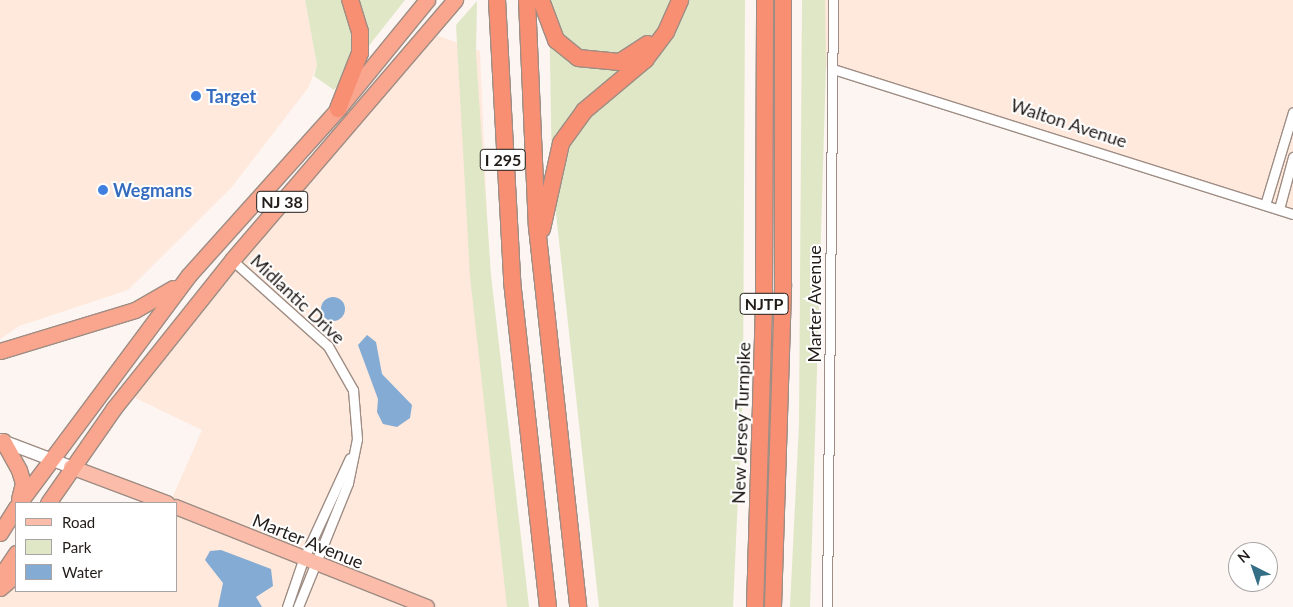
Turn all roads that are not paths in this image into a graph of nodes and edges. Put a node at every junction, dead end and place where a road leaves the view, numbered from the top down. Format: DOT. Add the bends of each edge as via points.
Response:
graph roads {
  1 [pos="350,0"];
  2 [pos="427,0"];
  3 [pos="455,0"];
  4 [pos="497,0"];
  5 [pos="527,0"];
  6 [pos="541,0"];
  7 [pos="670,0"];
  8 [pos="680,0"];
  9 [pos="765,0"];
  10 [pos="783,0"];
  11 [pos="833,0"];
  12 [pos="833,69"];
  13 [pos="338,109"];
  14 [pos="1293,112"];
  15 [pos="1293,157"];
  16 [pos="1265,205"];
  17 [pos="1279,209"];
  18 [pos="1293,214"];
  19 [pos="539,248"];
  20 [pos="232,260"];
  21 [pos="189,275"];
  22 [pos="0,351"];
  23 [pos="1,440"];
  24 [pos="354,449"];
  25 [pos="49,459"];
  26 [pos="71,467"];
  27 [pos="18,502"];
  28 [pos="19,502"];
  29 [pos="49,502"];
  30 [pos="164,502"];
  31 [pos="178,508"];
  32 [pos="15,509"];
  33 [pos="0,534"];
  34 [pos="15,554"];
  35 [pos="309,562"];
  36 [pos="15,575"];
  37 [pos="0,577"];
  38 [pos="0,588"];
  39 [pos="287,607"];
  40 [pos="298,607"];
  41 [pos="427,607"];
  42 [pos="548,607"];
  43 [pos="578,607"];
  44 [pos="754,607"];
  45 [pos="773,607"];
  46 [pos="827,607"];
  1 -- 13 [label="highway" via="360,32 360,53"];
  2 -- 13 [label="highway, NJ 38"];
  3 -- 20 [label="highway, NJ 38"];
  4 -- 42 [label="highway, I 295" via="512,281"];
  5 -- 19 [label="highway, I 295"];
  6 -- 7 [label="highway" via="548,26 566,50 578,58 605,64 634,56 646,46"];
  8 -- 19 [label="highway" via="666,32 645,60 584,111 561,143"];
  9 -- 44 [label="highway, New Jersey Turnpike / NJTP" via="764,314"];
  10 -- 45 [label="highway, NJTP" via="783,293"];
  11 -- 12 [label="street, Marter Avenue"];
  12 -- 16 [label="street, Walton Avenue"];
  12 -- 46 [label="street, Marter Avenue"];
  13 -- 21 [label="highway, NJ 38"];
  14 -- 16 [label="street"];
  15 -- 17 [label="street"];
  16 -- 17 [label="street, Walton Avenue"];
  17 -- 18 [label="street, Walton Avenue"];
  19 -- 43 [label="highway, I 295"];
  20 -- 24 [label="street, Midlantic Drive" via="328,346 341,364 353,390"];
  20 -- 26 [label="highway, NJ 38"];
  21 -- 22 [label="highway" via="135,310"];
  21 -- 25 [label="highway, NJ 38"];
  23 -- 25 [label="main road"];
  23 -- 27 [label="highway" via="23,483"];
  24 -- 35 [label="street, Midlantic Drive"];
  24 -- 35 [label="street, Midlantic Drive" via="348,482"];
  25 -- 26 [label="main road"];
  25 -- 28 [label="highway, NJ 38"];
  26 -- 29 [label="highway, NJ 38"];
  26 -- 30 [label="main road"];
  31 -- 35 [label="main road, Marter Avenue"];
  32 -- 33 [label="highway"];
  34 -- 37 [label="highway"];
  35 -- 39 [label="street, Midlantic Drive"];
  35 -- 40 [label="street, Midlantic Drive"];
  35 -- 41 [label="main road, Marter Avenue"];
  36 -- 38 [label="highway"];
}
